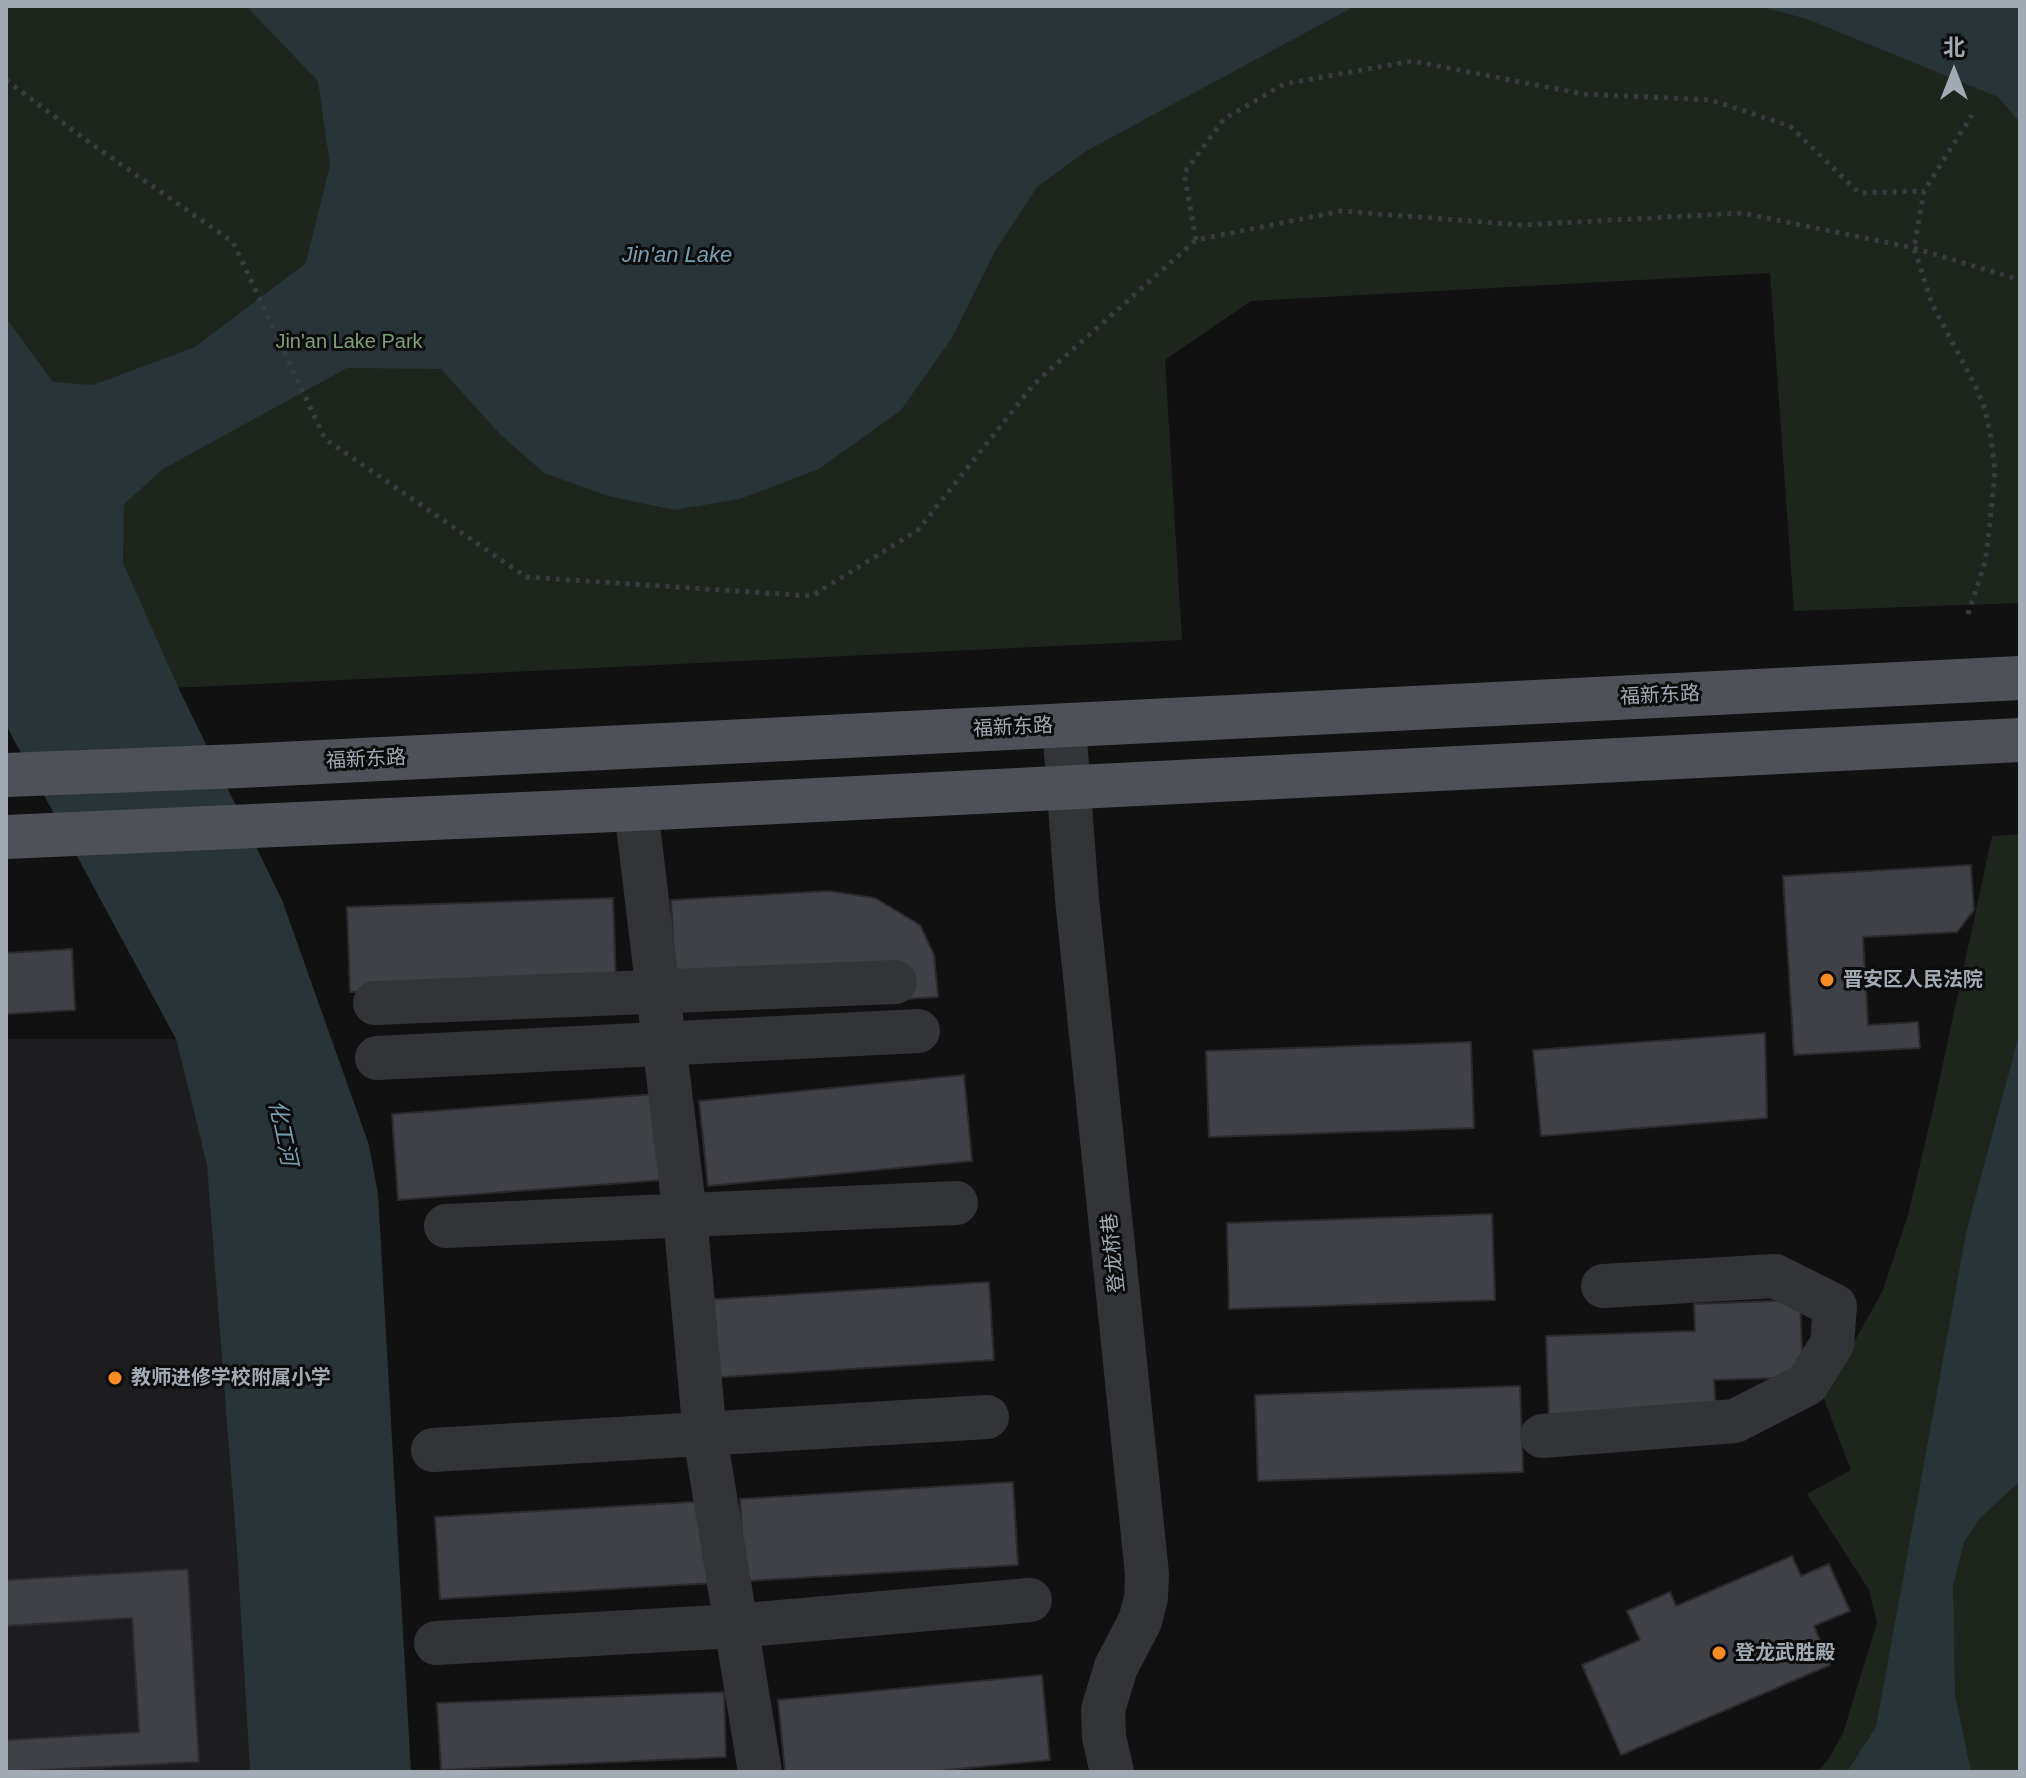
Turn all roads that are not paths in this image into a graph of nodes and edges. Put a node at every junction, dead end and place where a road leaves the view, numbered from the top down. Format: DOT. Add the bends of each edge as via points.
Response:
graph roads {
  1 [pos="2020,678"];
  2 [pos="1064,726"];
  3 [pos="2020,740"];
  4 [pos="11,775"];
  5 [pos="1070,787"];
  6 [pos="636,809"];
  7 [pos="25,836"];
  8 [pos="895,982"];
  9 [pos="657,992"];
  10 [pos="375,1003"];
  11 [pos="918,1031"];
  12 [pos="663,1044"];
  13 [pos="377,1058"];
  14 [pos="956,1203"];
  15 [pos="685,1216"];
  16 [pos="446,1226"];
  17 [pos="1603,1286"];
  18 [pos="987,1417"];
  19 [pos="705,1436"];
  20 [pos="1542,1436"];
  21 [pos="433,1450"];
  22 [pos="1030,1600"];
  23 [pos="735,1626"];
  24 [pos="436,1643"];
  25 [pos="760,1772"];
  26 [pos="1112,1772"];
  1 -- 2 [label="main road, 福新东路"];
  2 -- 4 [label="main road, 福新东路"];
  2 -- 5 [label="street, 登龙桥巷"];
  3 -- 5 [label="main road"];
  5 -- 6 [label="main road"];
  5 -- 26 [label="street, 登龙桥巷" via="1147,1574 1140,1621 1112,1676 1103,1710"];
  6 -- 7 [label="main road"];
  6 -- 9 [label="street"];
  8 -- 9 [label="street"];
  9 -- 10 [label="street"];
  9 -- 12 [label="street"];
  11 -- 12 [label="street"];
  12 -- 13 [label="street"];
  12 -- 15 [label="street"];
  14 -- 15 [label="street"];
  15 -- 16 [label="street"];
  15 -- 19 [label="street"];
  17 -- 20 [label="street" via="1775,1276 1835,1306 1832,1344 1807,1384 1735,1421"];
  18 -- 19 [label="street"];
  19 -- 21 [label="street"];
  19 -- 23 [label="street"];
  22 -- 23 [label="street"];
  23 -- 24 [label="street"];
  23 -- 25 [label="street"];
}
